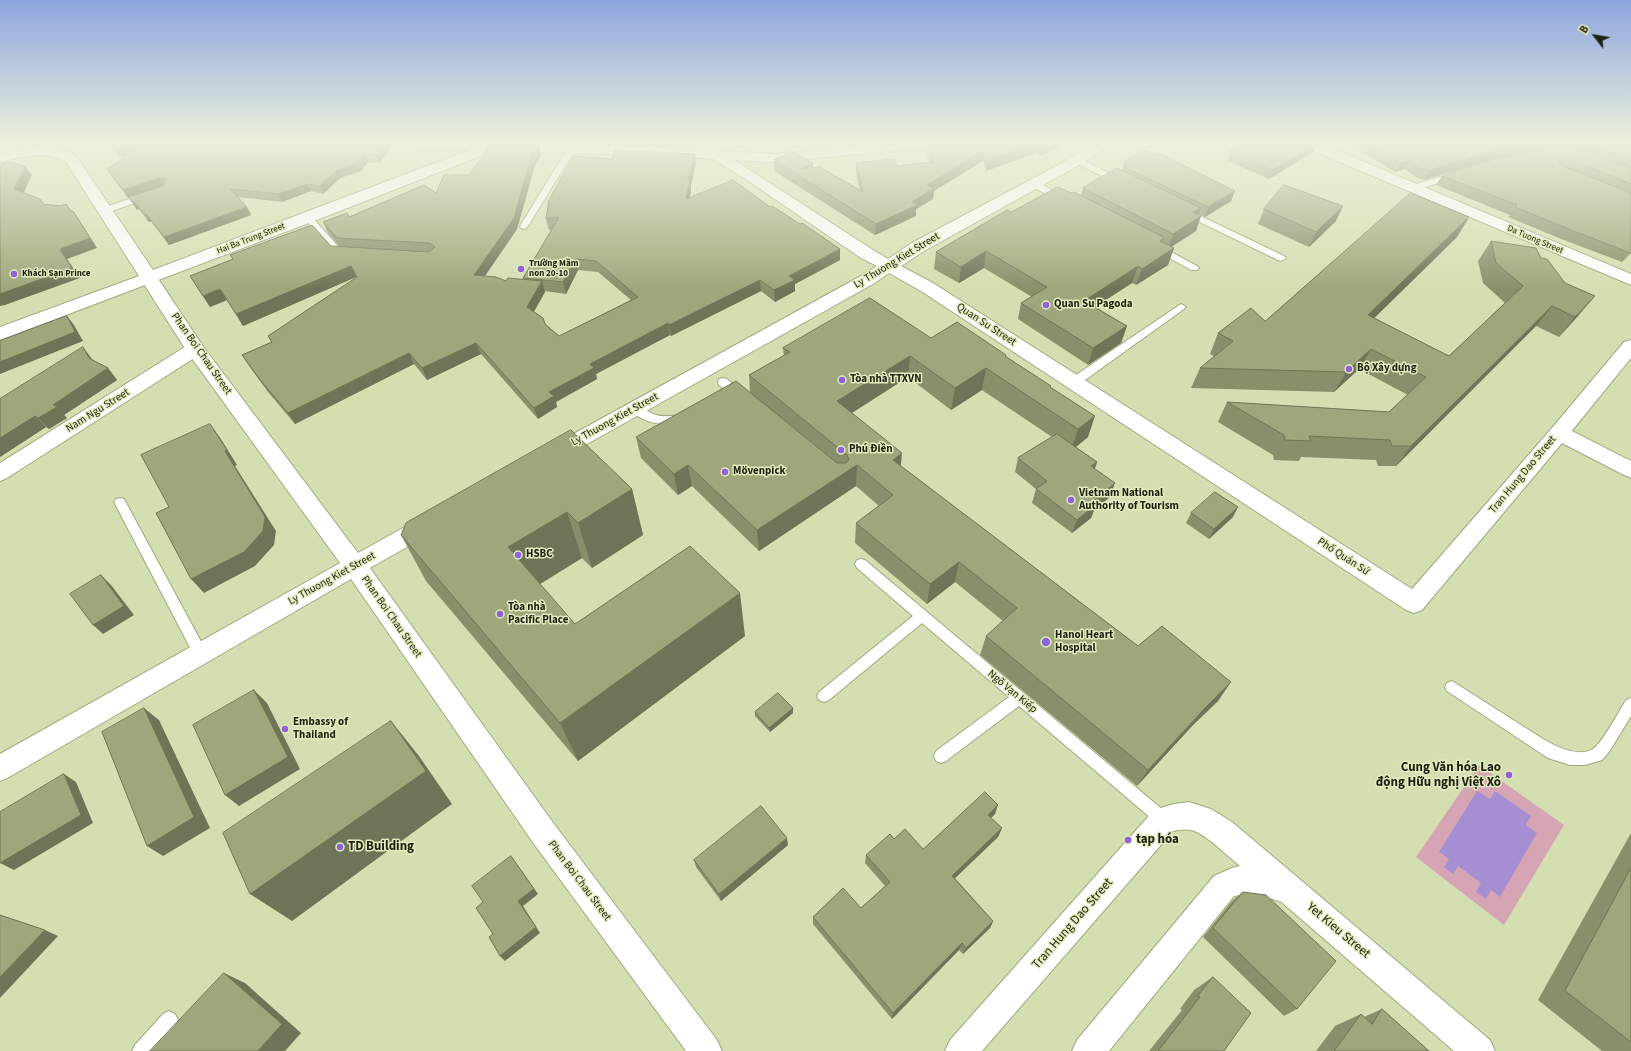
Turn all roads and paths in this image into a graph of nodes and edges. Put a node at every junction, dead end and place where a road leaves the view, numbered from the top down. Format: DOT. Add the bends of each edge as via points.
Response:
graph roads {
  1 [pos="94,192"];
  2 [pos="157,192"];
  3 [pos="374,192"];
  4 [pos="545,192"];
  5 [pos="775,192"];
  6 [pos="1019,192"];
  7 [pos="1049,192"];
  8 [pos="1423,192"];
  9 [pos="1074,205"];
  10 [pos="1175,207"];
  11 [pos="106,210"];
  12 [pos="308,218"];
  13 [pos="524,226"];
  14 [pos="1152,245"];
  15 [pos="355,254"];
  16 [pos="1281,258"];
  17 [pos="889,266"];
  18 [pos="1194,268"];
  19 [pos="149,278"];
  20 [pos="1631,280"];
  21 [pos="1180,307"];
  22 [pos="0,334"];
  23 [pos="1631,346"];
  24 [pos="195,349"];
  25 [pos="716,375"];
  26 [pos="1074,382"];
  27 [pos="720,394"];
  28 [pos="746,401"];
  29 [pos="636,409"];
  30 [pos="690,416"];
  31 [pos="1559,433"];
  32 [pos="540,462"];
  33 [pos="1631,470"];
  34 [pos="0,472"];
  35 [pos="120,502"];
  36 [pos="444,516"];
  37 [pos="861,564"];
  38 [pos="355,566"];
  39 [pos="1414,603"];
  40 [pos="922,616"];
  41 [pos="200,653"];
  42 [pos="1452,687"];
  43 [pos="824,696"];
  44 [pos="1019,698"];
  45 [pos="1631,704"];
  46 [pos="941,756"];
  47 [pos="0,768"];
  48 [pos="1164,820"];
  49 [pos="1298,897"];
  50 [pos="169,1020"];
  51 [pos="141,1051"];
  52 [pos="706,1051"];
  53 [pos="961,1051"];
  54 [pos="1088,1051"];
  55 [pos="1479,1051"];
  1 -- 11 [label="street, Phan Boi Chau Street"];
  2 -- 11 [label="lane"];
  3 -- 12 [label="street, Hai Ba Trung Street"];
  4 -- 13 [label="lane"];
  5 -- 17 [label="street, Quan Su Street"];
  6 -- 17 [label="street, Ly Thuong Kiet Street" via="918,247"];
  7 -- 9 [label="lane"];
  8 -- 20 [label="street, Da Tuong Street"];
  10 -- 16 [label="lane"];
  11 -- 19 [label="street, Phan Boi Chau Street"];
  12 -- 15 [label="lane" via="339,254"];
  12 -- 19 [label="street, Hai Ba Trung Street"];
  14 -- 18 [label="lane"];
  17 -- 25 [label="street, Ly Thuong Kiet Street"];
  17 -- 26 [label="street, Quan Su Street" via="927,287"];
  19 -- 22 [label="street, Hai Ba Trung Street"];
  19 -- 24 [label="street, Phan Boi Chau Street"];
  21 -- 26 [label="lane"];
  23 -- 31 [label="street, Tran Hung Dao Street"];
  24 -- 34 [label="street, Nam Ngu Street"];
  24 -- 38 [label="street, Phan Boi Chau Street"];
  25 -- 27 [label="lane"];
  25 -- 28 [label="lane"];
  25 -- 29 [label="street, Ly Thuong Kiet Street"];
  26 -- 39 [label="street, Quan Su Street"];
  29 -- 30 [label="lane" via="646,417 661,420 677,420"];
  29 -- 32 [label="street, Ly Thuong Kiet Street"];
  31 -- 33 [label="street"];
  31 -- 39 [label="street, Tran Hung Dao Street"];
  35 -- 41 [label="lane"];
  36 -- 38 [label="street, Ly Thuong Kiet Street"];
  37 -- 40 [label="lane, Ngõ Vạn Kiếp"];
  38 -- 41 [label="street, Ly Thuong Kiet Street"];
  38 -- 52 [label="street, Phan Boi Chau Street" via="544,834"];
  40 -- 43 [label="lane"];
  40 -- 44 [label="lane, Ngõ Vạn Kiếp"];
  41 -- 47 [label="street, Ly Thuong Kiet Street"];
  42 -- 45 [label="lane" via="1538,744 1553,753 1570,758 1597,755"];
  44 -- 46 [label="lane"];
  44 -- 48 [label="lane, Ngõ Vạn Kiếp"];
  48 -- 49 [label="street, Yet Kieu Street" via="1178,815 1195,815 1209,822"];
  48 -- 53 [label="street, Tran Hung Dao Street"];
  49 -- 54 [label="street" via="1281,887 1249,877 1224,886"];
  49 -- 55 [label="street, Yet Kieu Street"];
  50 -- 51 [label="lane"];
}
